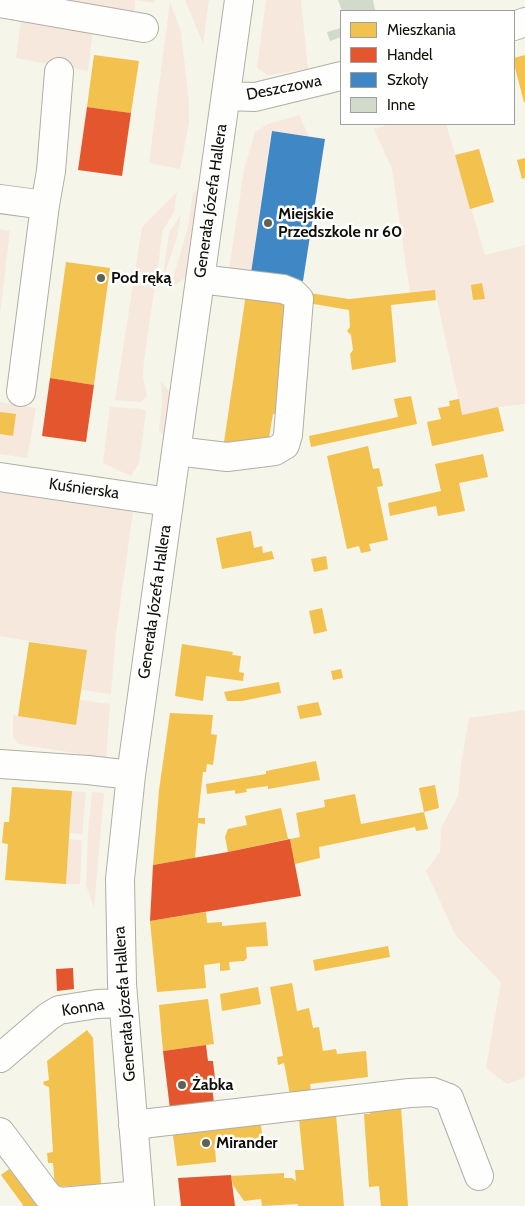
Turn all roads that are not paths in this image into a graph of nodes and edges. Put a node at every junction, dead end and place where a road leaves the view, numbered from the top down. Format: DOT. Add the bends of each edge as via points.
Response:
graph roads {
  1 [pos="239,0"];
  2 [pos="0,3"];
  3 [pos="144,28"];
  4 [pos="60,72"];
  5 [pos="340,76"];
  6 [pos="226,96"];
  7 [pos="0,199"];
  8 [pos="45,205"];
  9 [pos="200,279"];
  10 [pos="22,392"];
  11 [pos="176,450"];
  12 [pos="0,477"];
  13 [pos="169,502"];
  14 [pos="0,764"];
  15 [pos="131,776"];
  16 [pos="123,1003"];
  17 [pos="0,1058"];
  18 [pos="133,1124"];
  19 [pos="0,1132"];
  20 [pos="479,1176"];
  21 [pos="139,1200"];
  1 -- 6 [label="street, Generała Józefa Hallera"];
  2 -- 3 [label="street"];
  4 -- 8 [label="street"];
  5 -- 6 [label="street, Deszczowa" via="255,97"];
  6 -- 9 [label="street, Generała Józefa Hallera"];
  7 -- 8 [label="street"];
  8 -- 10 [label="street"];
  9 -- 11 [label="street, Generała Józefa Hallera"];
  9 -- 11 [label="street" via="283,289 299,299 288,435 285,445 275,450 227,457"];
  11 -- 13 [label="street, Generała Józefa Hallera"];
  12 -- 13 [label="street, Kuśnierska"];
  13 -- 15 [label="street, Generała Józefa Hallera"];
  14 -- 15 [label="street"];
  15 -- 16 [label="street, Generała Józefa Hallera" via="119,897"];
  16 -- 17 [label="street, Konna" via="59,1010"];
  16 -- 18 [label="street, Generała Józefa Hallera"];
  18 -- 20 [label="street" via="433,1092 449,1098"];
  18 -- 21 [label="street, Generała Józefa Hallera"];
  19 -- 21 [label="street" via="54,1200"];
}
